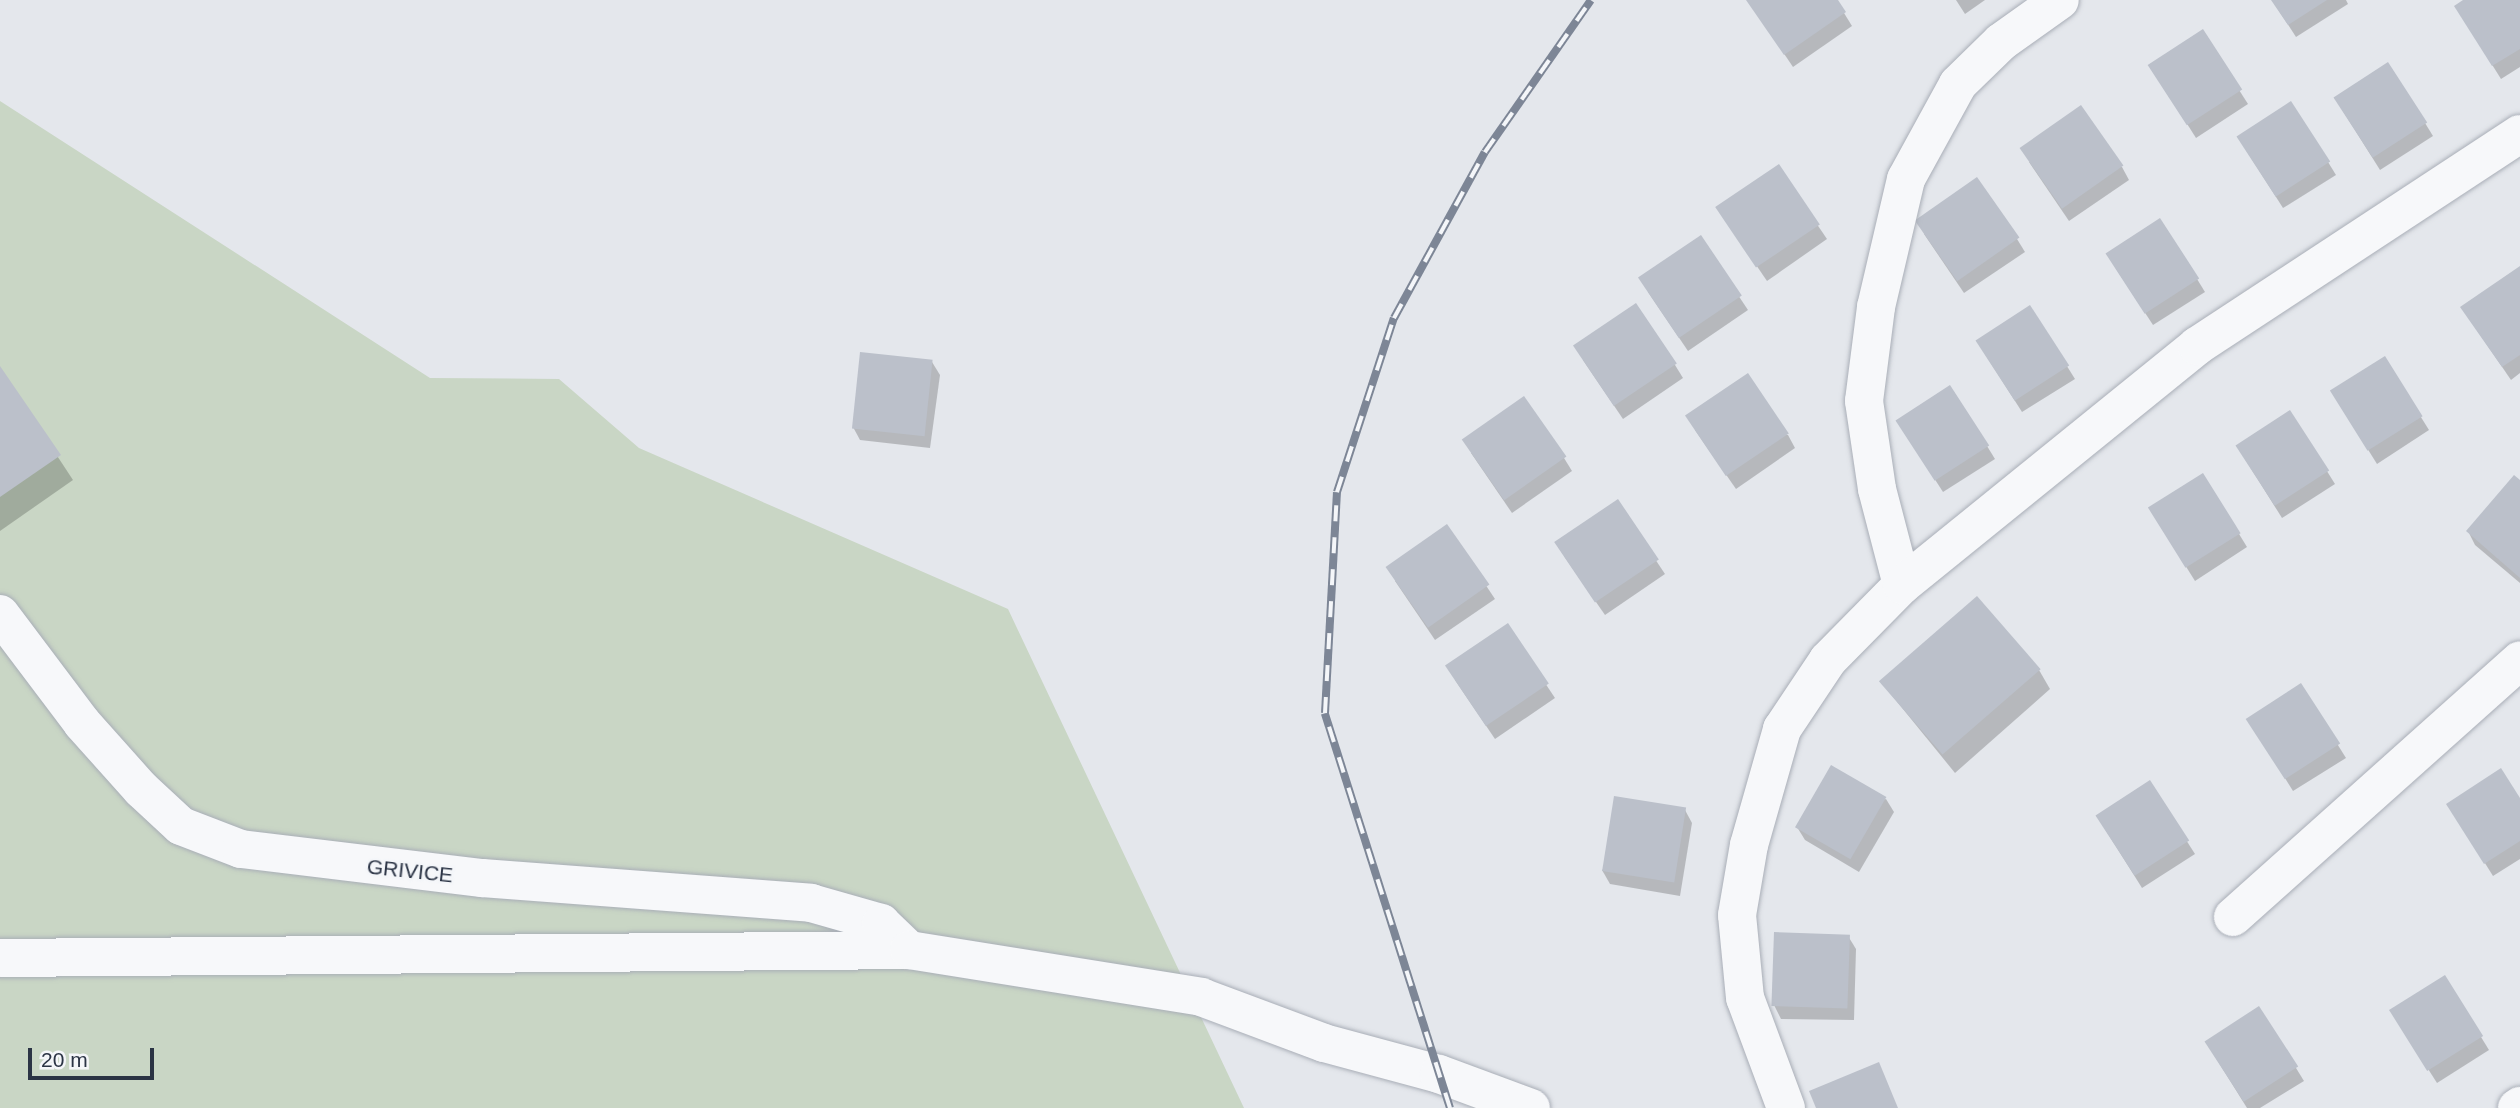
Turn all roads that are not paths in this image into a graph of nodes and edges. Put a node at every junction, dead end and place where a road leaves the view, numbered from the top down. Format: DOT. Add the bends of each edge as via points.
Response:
graph roads {
  1 [pos="2060,0"];
  2 [pos="2520,134"];
  3 [pos="1902,585"];
  4 [pos="0,614"];
  5 [pos="2520,660"];
  6 [pos="2234,917"];
  7 [pos="909,950"];
  8 [pos="0,958"];
  9 [pos="1531,1108"];
  10 [pos="1786,1108"];
  1 -- 3 [label="street" via="2001,42 1958,84 1906,179 1876,307 1864,401 1877,489"];
  2 -- 3 [label="street" via="2197,346"];
  3 -- 10 [label="street" via="1828,660 1782,729 1749,845 1737,915 1745,999"];
  4 -- 7 [label="street, GRIVICE" via="82,723 141,789 181,826 241,849 482,878 811,903 881,923"];
  5 -- 6 [label="street"];
  7 -- 8 [label="street"];
  7 -- 9 [label="street" via="1201,997"];
}
